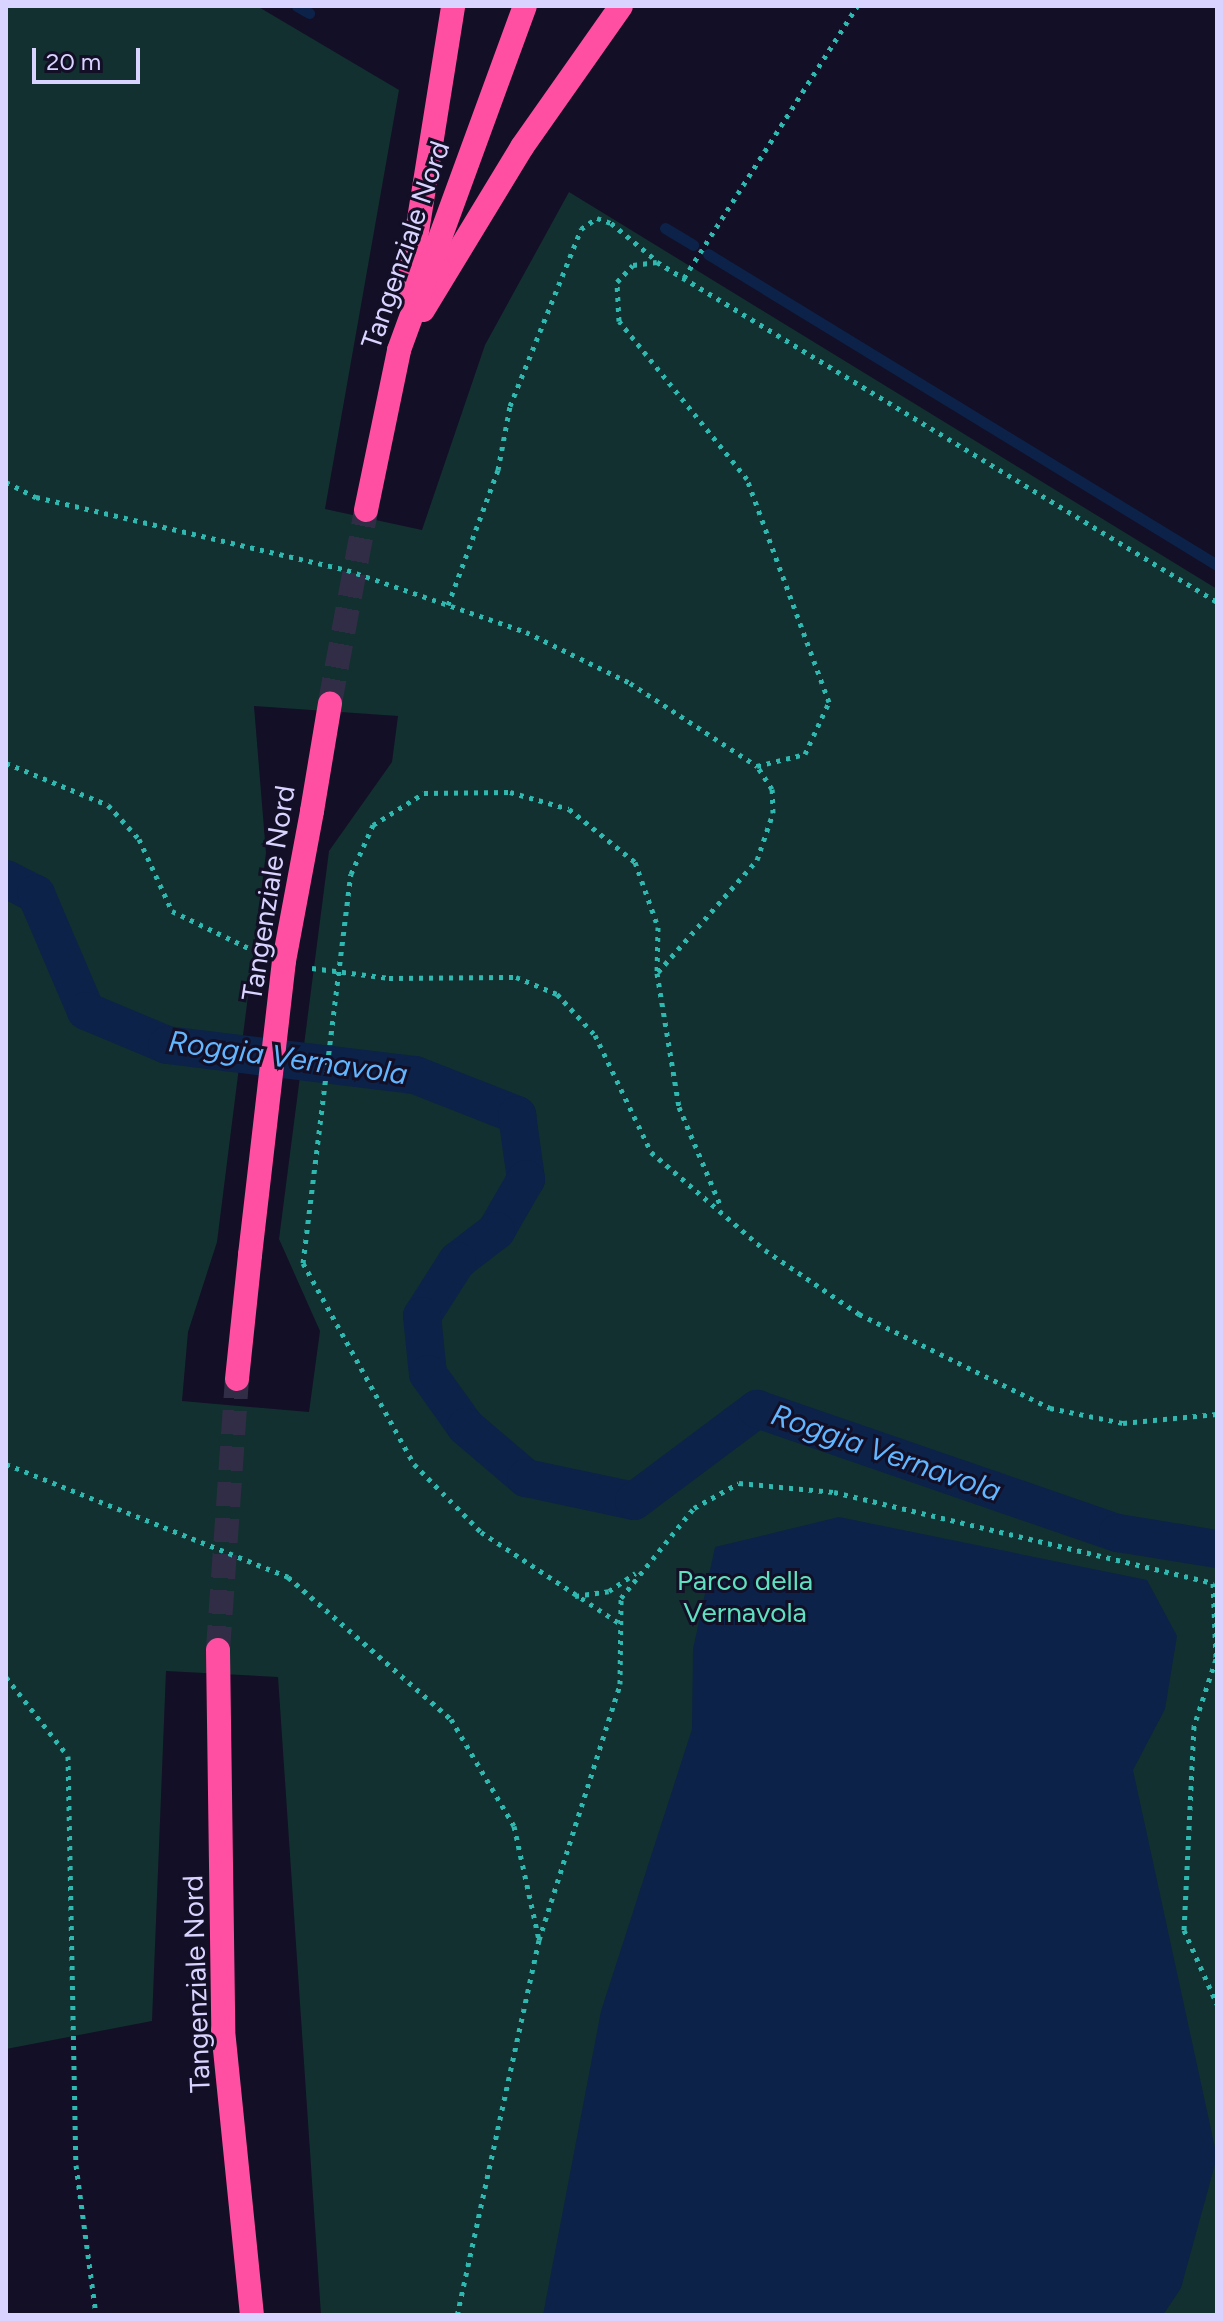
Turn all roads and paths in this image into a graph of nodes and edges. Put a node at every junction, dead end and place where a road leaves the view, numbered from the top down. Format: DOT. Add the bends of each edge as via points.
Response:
graph roads {
  1 [pos="453,6"];
  2 [pos="525,6"];
  3 [pos="621,6"];
  4 [pos="857,6"];
  5 [pos="657,262"];
  6 [pos="684,278"];
  7 [pos="399,350"];
  8 [pos="6,482"];
  9 [pos="366,510"];
  10 [pos="1217,602"];
  11 [pos="448,605"];
  12 [pos="330,703"];
  13 [pos="6,763"];
  14 [pos="757,766"];
  15 [pos="273,958"];
  16 [pos="300,967"];
  17 [pos="657,973"];
  18 [pos="721,1208"];
  19 [pos="237,1379"];
  20 [pos="1217,1414"];
  21 [pos="6,1464"];
  22 [pos="638,1572"];
  23 [pos="574,1596"];
  24 [pos="623,1626"];
  25 [pos="218,1650"];
  26 [pos="6,1677"];
  27 [pos="539,1940"];
  28 [pos="1217,2004"];
  29 [pos="96,2315"];
  30 [pos="252,2315"];
  31 [pos="457,2315"];
  1 -- 7 [label="highway"];
  2 -- 7 [label="highway, Tangenziale Nord"];
  3 -- 7 [label="highway" via="522,147"];
  4 -- 6 [label="path"];
  5 -- 6 [label="path"];
  5 -- 11 [label="path" via="611,223 597,218 581,229 510,406 498,470"];
  5 -- 14 [label="path" via="633,265 617,282 619,321 747,479 829,702 805,754"];
  6 -- 10 [label="path"];
  7 -- 9 [label="highway, Tangenziale Nord"];
  8 -- 11 [label="path" via="36,497 347,570"];
  11 -- 14 [label="path" via="526,632 630,683"];
  12 -- 19 [label="highway, Tangenziale Nord, bridge" via="284,961"];
  13 -- 15 [label="path" via="108,805 139,839 172,911 221,940"];
  14 -- 17 [label="path" via="772,789 773,813 757,860"];
  16 -- 18 [label="path" via="389,978 516,977 557,994 595,1035 651,1152"];
  17 -- 18 [label="path" via="679,1107"];
  17 -- 23 [label="path, bridge" via="658,927 635,862 569,809 510,792 424,793 373,825 351,874 303,1263 414,1464 481,1532"];
  18 -- 20 [label="path" via="765,1250 859,1314 1050,1408 1123,1423"];
  21 -- 27 [label="path" via="288,1577 451,1719 514,1826"];
  22 -- 23 [label="path" via="609,1591"];
  22 -- 24 [label="path" via="621,1598"];
  22 -- 28 [label="path" via="694,1508 739,1483 834,1492 1213,1583 1216,1659 1194,1726 1184,1930"];
  23 -- 24 [label="path"];
  24 -- 27 [label="path" via="620,1684"];
  25 -- 30 [label="highway, Tangenziale Nord" via="223,2030"];
  26 -- 29 [label="path" via="68,1756 76,2165"];
  27 -- 31 [label="path"];
}
